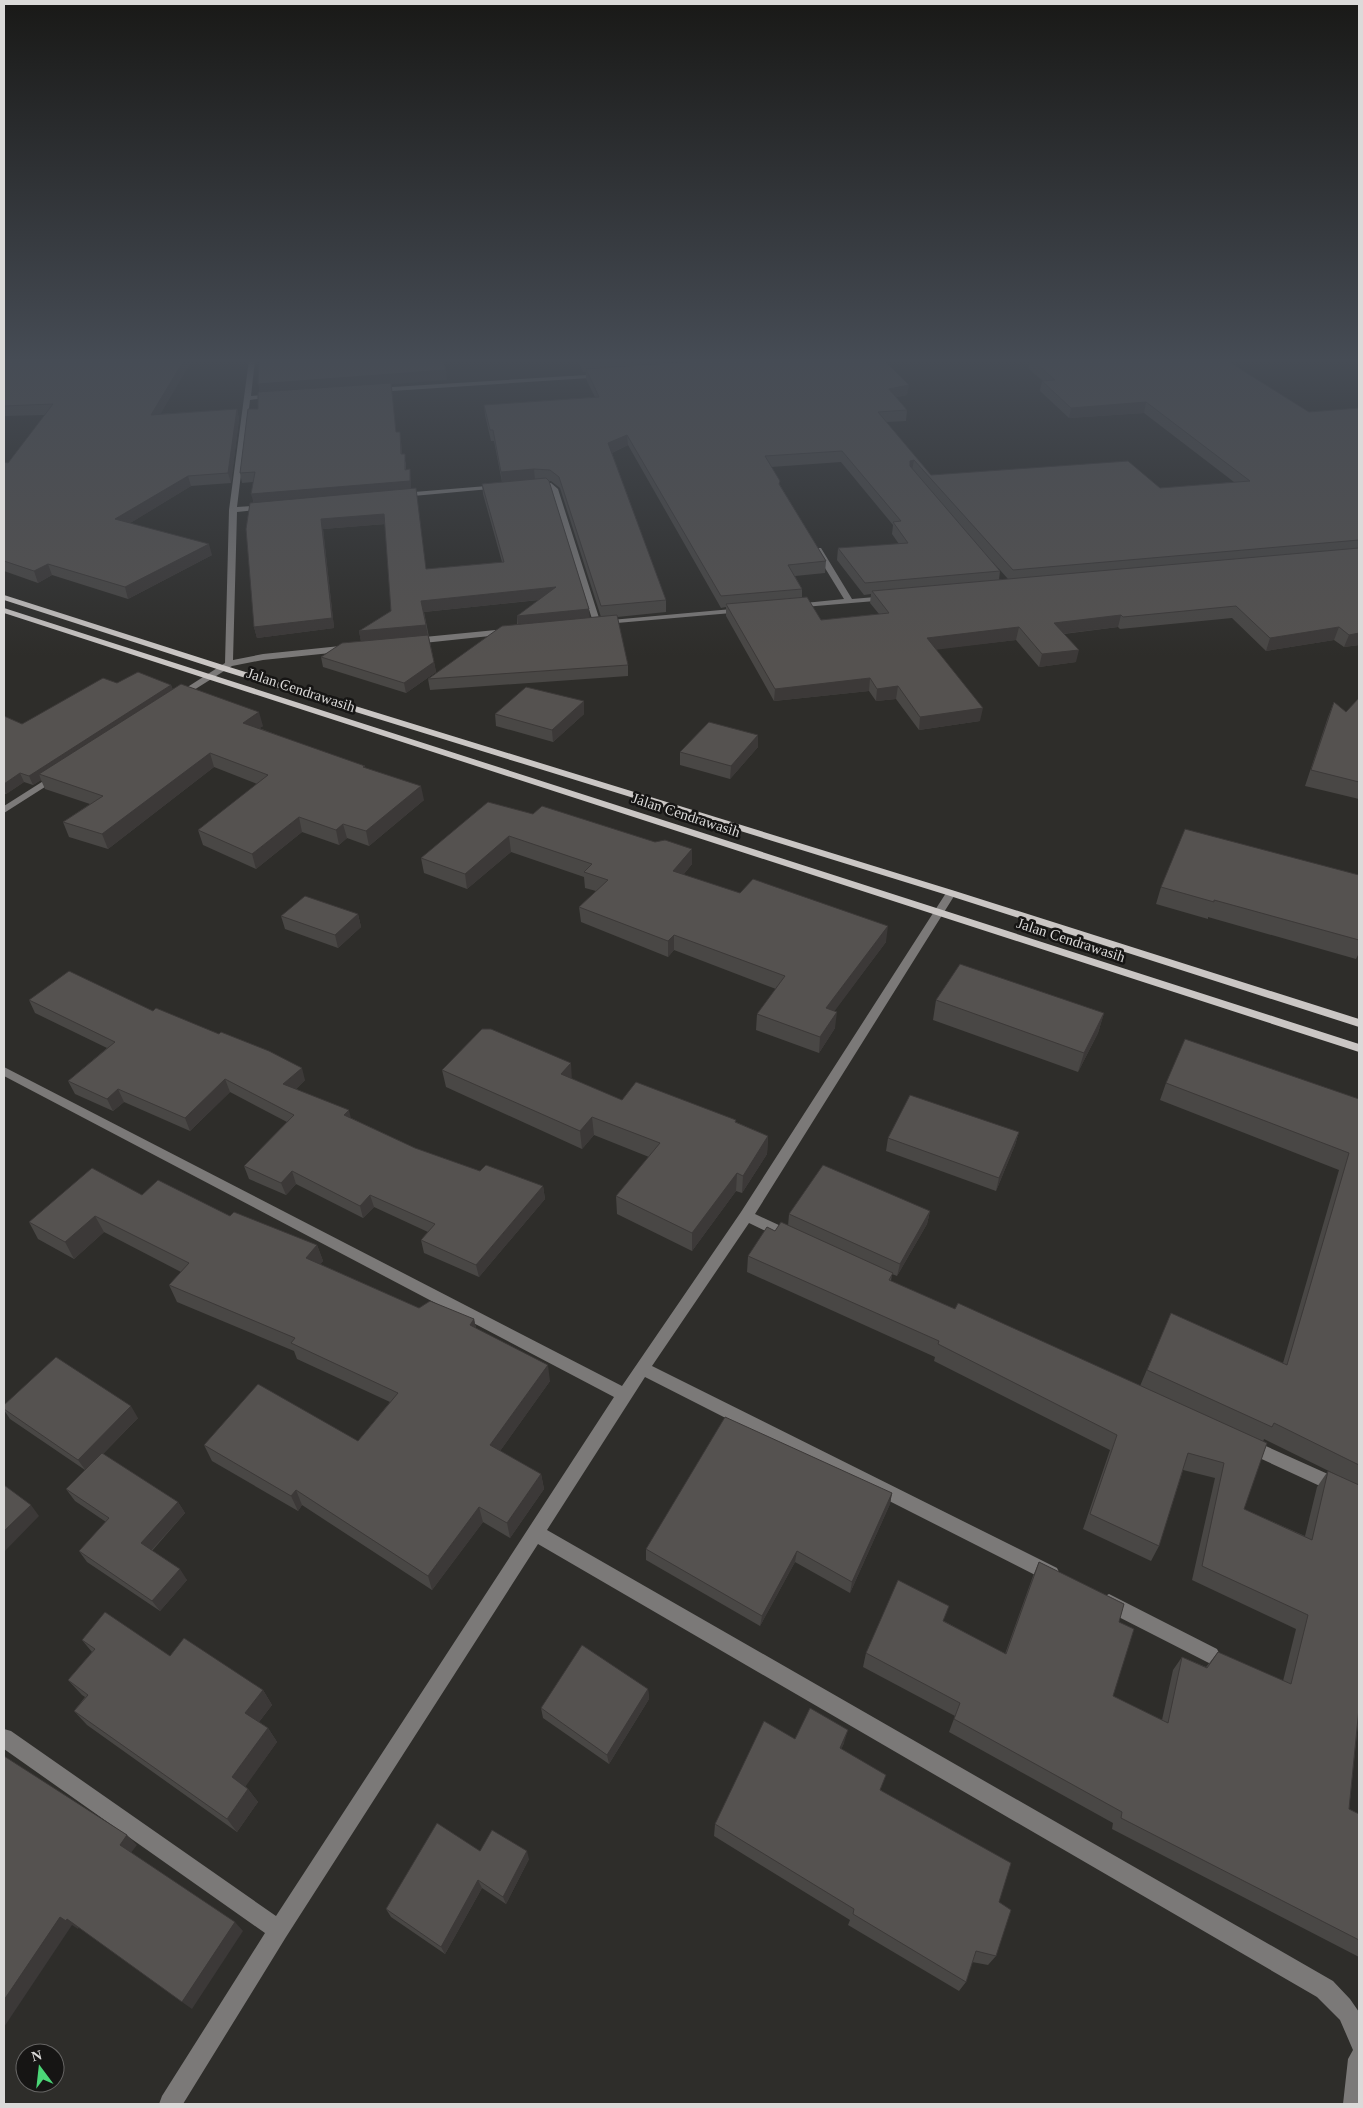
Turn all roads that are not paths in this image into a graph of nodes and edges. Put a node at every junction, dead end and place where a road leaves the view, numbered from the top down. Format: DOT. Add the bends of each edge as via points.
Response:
graph roads {
  1 [pos="240,458"];
  2 [pos="525,485"];
  3 [pos="505,486"];
  4 [pos="393,496"];
  5 [pos="272,506"];
  6 [pos="233,510"];
  7 [pos="814,544"];
  8 [pos="4,597"];
  9 [pos="896,597"];
  10 [pos="849,601"];
  11 [pos="790,606"];
  12 [pos="4,610"];
  13 [pos="752,610"];
  14 [pos="597,623"];
  15 [pos="587,624"];
  16 [pos="519,631"];
  17 [pos="402,643"];
  18 [pos="364,646"];
  19 [pos="226,666"];
  20 [pos="209,676"];
  21 [pos="168,703"];
  22 [pos="61,772"];
  23 [pos="4,810"];
  24 [pos="951,893"];
  25 [pos="938,913"];
  26 [pos="1359,1023"];
  27 [pos="1359,1048"];
  28 [pos="4,1071"];
  29 [pos="746,1216"];
  30 [pos="809,1245"];
  31 [pos="642,1368"];
  32 [pos="626,1395"];
  33 [pos="1233,1438"];
  34 [pos="1359,1496"];
  35 [pos="535,1533"];
  36 [pos="1069,1583"];
  37 [pos="1096,1596"];
  38 [pos="1211,1655"];
  39 [pos="4,1738"];
  40 [pos="279,1930"];
  41 [pos="1359,2042"];
  42 [pos="1359,2059"];
  43 [pos="170,2104"];
  44 [pos="1354,2104"];
  1 -- 6 [label="street"];
  2 -- 14 [label="street" via="549,484 554,489"];
  3 -- 4 [label="street"];
  5 -- 6 [label="street"];
  6 -- 19 [label="street"];
  7 -- 10 [label="street"];
  8 -- 19 [label="main road, Jalan Cendrawasih"];
  9 -- 10 [label="street"];
  10 -- 11 [label="street"];
  12 -- 20 [label="main road, Jalan Cendrawasih"];
  13 -- 14 [label="street"];
  14 -- 15 [label="street"];
  16 -- 17 [label="street"];
  18 -- 19 [label="street" via="263,657"];
  19 -- 20 [label="street"];
  19 -- 24 [label="main road, Jalan Cendrawasih"];
  20 -- 21 [label="street"];
  20 -- 25 [label="main road, Jalan Cendrawasih"];
  22 -- 23 [label="street"];
  24 -- 25 [label="street"];
  24 -- 26 [label="main road, Jalan Cendrawasih"];
  25 -- 27 [label="main road, Jalan Cendrawasih"];
  25 -- 29 [label="street"];
  28 -- 32 [label="street"];
  29 -- 30 [label="street"];
  29 -- 31 [label="street"];
  31 -- 32 [label="street"];
  31 -- 36 [label="street"];
  32 -- 35 [label="street"];
  33 -- 34 [label="street"];
  35 -- 40 [label="street"];
  35 -- 41 [label="street" via="1325,1989 1342,2004 1358,2028"];
  37 -- 38 [label="street"];
  39 -- 40 [label="street"];
  40 -- 43 [label="street"];
  42 -- 44 [label="street"];
}
